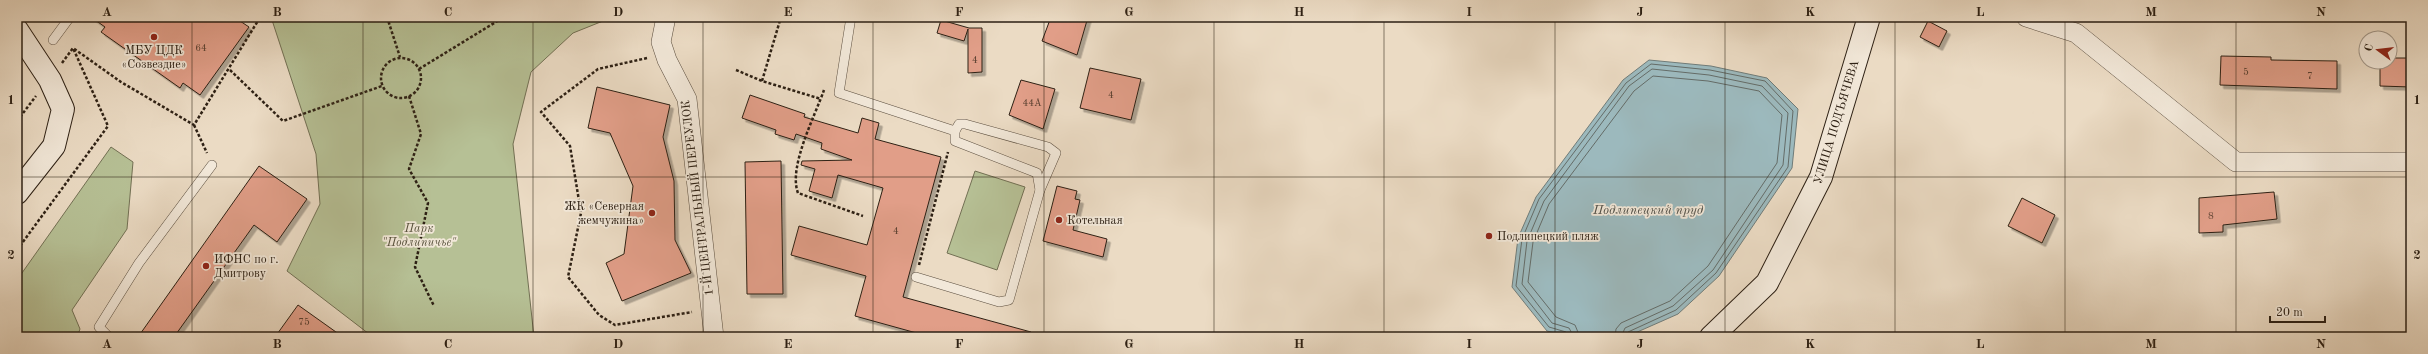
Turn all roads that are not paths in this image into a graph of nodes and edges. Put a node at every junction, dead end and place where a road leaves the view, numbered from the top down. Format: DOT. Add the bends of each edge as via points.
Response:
graph roads {
  1 [pos="70,17"];
  2 [pos="666,17"];
  3 [pos="850,17"];
  4 [pos="1869,17"];
  5 [pos="2026,17"];
  6 [pos="17,30"];
  7 [pos="53,40"];
  8 [pos="952,130"];
  9 [pos="2411,162"];
  10 [pos="212,165"];
  11 [pos="1040,190"];
  12 [pos="17,193"];
  13 [pos="916,277"];
  14 [pos="109,337"];
  15 [pos="714,337"];
  16 [pos="1711,337"];
  1 -- 7 [label="lane"];
  2 -- 15 [label="street, 1-Й ЦЕНТРАЛЬНЫЙ ПЕРЕУЛОК" via="661,42 667,60 687,99"];
  3 -- 8 [label="lane" via="839,93"];
  4 -- 16 [label="main road, УЛИЦА ПОДЪЯЧЕВА" via="1821,177 1767,283"];
  5 -- 9 [label="street" via="2076,33 2236,162"];
  6 -- 12 [label="main road" via="50,80 63,108 54,146"];
  8 -- 11 [label="lane" via="955,141 1037,173"];
  8 -- 11 [label="lane" via="959,124 966,124 1048,147 1056,153"];
  10 -- 14 [label="lane" via="139,263 99,327"];
  11 -- 13 [label="lane" via="1009,300 999,302"];
}
